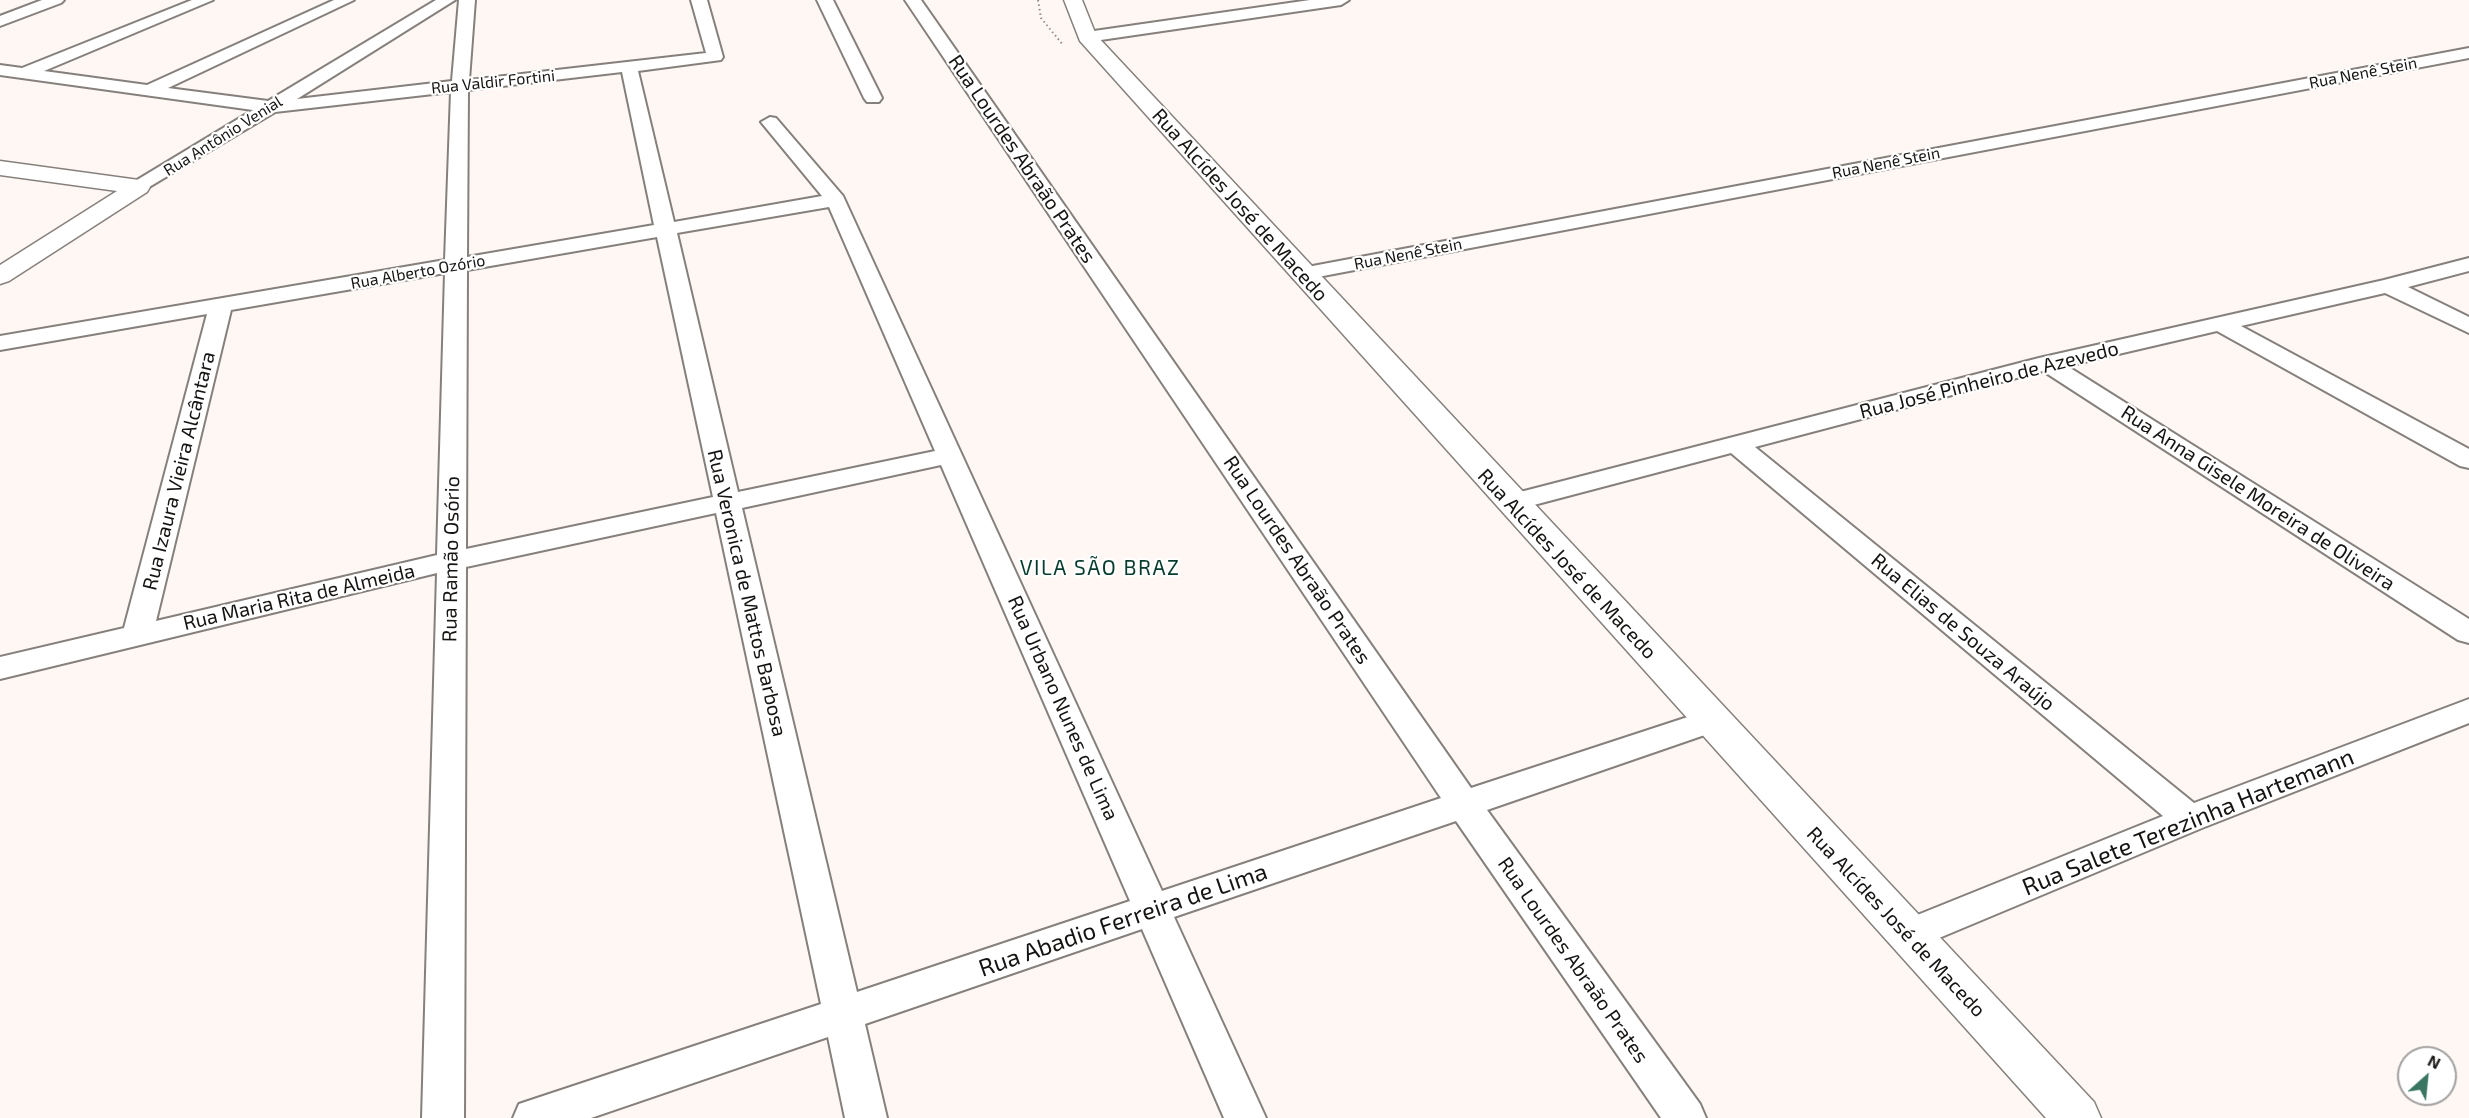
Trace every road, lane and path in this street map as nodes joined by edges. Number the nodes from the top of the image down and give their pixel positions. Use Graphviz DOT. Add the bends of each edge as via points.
graph roads {
  1 [pos="56,0"];
  2 [pos="205,0"];
  3 [pos="346,0"];
  4 [pos="447,0"];
  5 [pos="467,0"];
  6 [pos="699,0"];
  7 [pos="825,0"];
  8 [pos="913,0"];
  9 [pos="1073,0"];
  10 [pos="1341,0"];
  11 [pos="1254,6"];
  12 [pos="0,21"];
  13 [pos="1087,37"];
  14 [pos="2469,53"];
  15 [pos="629,67"];
  16 [pos="0,70"];
  17 [pos="23,73"];
  18 [pos="0,82"];
  19 [pos="460,86"];
  20 [pos="152,89"];
  21 [pos="873,98"];
  22 [pos="270,106"];
  23 [pos="770,122"];
  24 [pos="0,168"];
  25 [pos="139,187"];
  26 [pos="836,200"];
  27 [pos="664,229"];
  28 [pos="2469,264"];
  29 [pos="456,265"];
  30 [pos="1302,274"];
  31 [pos="0,276"];
  32 [pos="2388,286"];
  33 [pos="221,305"];
  34 [pos="2222,325"];
  35 [pos="2469,326"];
  36 [pos="0,343"];
  37 [pos="2047,363"];
  38 [pos="1736,444"];
  39 [pos="951,455"];
  40 [pos="2469,460"];
  41 [pos="726,503"];
  42 [pos="1511,503"];
  43 [pos="451,561"];
  44 [pos="2469,633"];
  45 [pos="137,636"];
  46 [pos="0,668"];
  47 [pos="2469,710"];
  48 [pos="1712,721"];
  49 [pos="1464,805"];
  50 [pos="2190,819"];
  51 [pos="1152,910"];
  52 [pos="1908,935"];
  53 [pos="842,1014"];
  54 [pos="443,1118"];
  55 [pos="534,1118"];
  56 [pos="866,1118"];
  57 [pos="1245,1118"];
  58 [pos="1685,1118"];
  59 [pos="2077,1118"];
  1 -- 12 [label="street"];
  2 -- 17 [label="street"];
  3 -- 20 [label="street"];
  4 -- 22 [label="street, Rua Antônio Venial"];
  5 -- 19 [label="street, Rua Ramão Osório"];
  6 -- 15 [label="street, Rua Valdir Fortini" via="715,57"];
  7 -- 21 [label="street"];
  8 -- 49 [label="street, Rua Lourdes Abraão Prates"];
  9 -- 13 [label="street, Rua Alcídes José de Macedo"];
  10 -- 11 [label="street"];
  11 -- 13 [label="street"];
  13 -- 30 [label="street, Rua Alcídes José de Macedo"];
  14 -- 30 [label="street, Rua Nenê Stein"];
  15 -- 19 [label="street, Rua Valdir Fortini"];
  15 -- 27 [label="street, Rua Veronica de Mattos Barbosa"];
  16 -- 17 [label="street"];
  17 -- 18 [label="street"];
  17 -- 20 [label="street"];
  19 -- 22 [label="street, Rua Valdir Fortini"];
  19 -- 29 [label="street, Rua Ramão Osório"];
  20 -- 22 [label="street"];
  22 -- 25 [label="street, Rua Antônio Venial"];
  23 -- 26 [label="street, Rua Urbano Nunes de Lima"];
  24 -- 25 [label="street"];
  25 -- 31 [label="street, Rua Antônio Venial"];
  26 -- 27 [label="street, Rua Alberto Ozório"];
  26 -- 39 [label="street, Rua Urbano Nunes de Lima"];
  27 -- 29 [label="street, Rua Alberto Ozório"];
  27 -- 41 [label="street, Rua Veronica de Mattos Barbosa"];
  28 -- 32 [label="street, Rua José Pinheiro de Azevedo"];
  29 -- 33 [label="street, Rua Alberto Ozório"];
  29 -- 43 [label="street, Rua Ramão Osório"];
  30 -- 42 [label="street, Rua Alcídes José de Macedo"];
  32 -- 34 [label="street, Rua José Pinheiro de Azevedo"];
  32 -- 35 [label="street"];
  33 -- 36 [label="street, Rua Alberto Ozório"];
  33 -- 45 [label="street, Rua Izaura Vieira Alcântara"];
  34 -- 37 [label="street, Rua José Pinheiro de Azevedo"];
  34 -- 40 [label="street"];
  37 -- 38 [label="street, Rua José Pinheiro de Azevedo"];
  37 -- 44 [label="street, Rua Anna Gisele Moreira de Oliveira"];
  38 -- 42 [label="street, Rua José Pinheiro de Azevedo"];
  38 -- 50 [label="street, Rua Elias de Souza Araújo"];
  39 -- 41 [label="street, Rua Maria Rita de Almeida"];
  39 -- 51 [label="street, Rua Urbano Nunes de Lima"];
  41 -- 43 [label="street, Rua Maria Rita de Almeida"];
  41 -- 53 [label="street, Rua Veronica de Mattos Barbosa"];
  42 -- 48 [label="street, Rua Alcídes José de Macedo"];
  43 -- 45 [label="street, Rua Maria Rita de Almeida"];
  43 -- 54 [label="street, Rua Ramão Osório"];
  45 -- 46 [label="street, Rua Maria Rita de Almeida"];
  47 -- 50 [label="street, Rua Salete Terezinha Hartemann"];
  48 -- 49 [label="street, Rua Abadio Ferreira de Lima"];
  48 -- 52 [label="street, Rua Alcídes José de Macedo"];
  49 -- 51 [label="street, Rua Abadio Ferreira de Lima"];
  49 -- 58 [label="street, Rua Lourdes Abraão Prates"];
  50 -- 52 [label="street, Rua Salete Terezinha Hartemann"];
  51 -- 53 [label="street, Rua Abadio Ferreira de Lima"];
  51 -- 57 [label="street, Rua Urbano Nunes de Lima"];
  52 -- 59 [label="street, Rua Alcídes José de Macedo"];
  53 -- 55 [label="street, Rua Abadio Ferreira de Lima"];
  53 -- 56 [label="street, Rua Veronica de Mattos Barbosa"];
}
